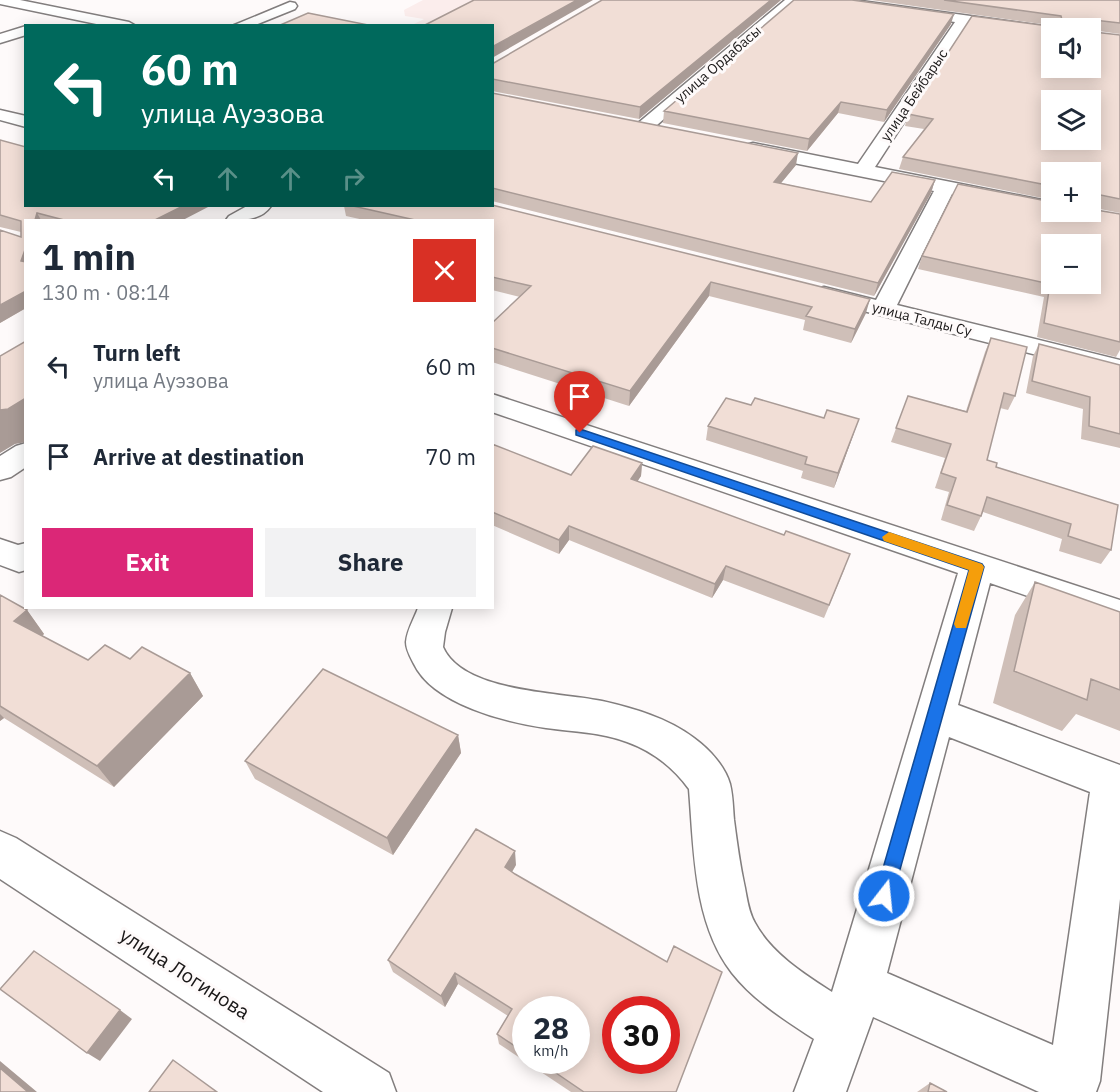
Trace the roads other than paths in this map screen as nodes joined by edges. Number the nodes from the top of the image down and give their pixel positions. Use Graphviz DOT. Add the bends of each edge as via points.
graph roads {
  1 [pos="0,0"];
  2 [pos="793,0"];
  3 [pos="825,0"];
  4 [pos="290,6"];
  5 [pos="73,14"];
  6 [pos="964,19"];
  7 [pos="46,24"];
  8 [pos="120,24"];
  9 [pos="244,24"];
  10 [pos="1041,30"];
  11 [pos="24,31"];
  12 [pos="0,39"];
  13 [pos="0,115"];
  14 [pos="24,121"];
  15 [pos="620,123"];
  16 [pos="643,128"];
  17 [pos="666,132"];
  18 [pos="736,146"];
  19 [pos="863,170"];
  20 [pos="946,187"];
  21 [pos="1041,206"];
  22 [pos="259,207"];
  23 [pos="238,219"];
  24 [pos="802,289"];
  25 [pos="883,309"];
  26 [pos="1120,368"];
  27 [pos="494,404"];
  28 [pos="24,454"];
  29 [pos="0,470"];
  30 [pos="0,551"];
  31 [pos="24,556"];
  32 [pos="977,567"];
  33 [pos="435,609"];
  34 [pos="1120,614"];
  35 [pos="936,714"];
  36 [pos="0,854"];
  37 [pos="859,986"];
  38 [pos="843,1029"];
  39 [pos="370,1092"];
  40 [pos="820,1092"];
  1 -- 5 [label="street"];
  2 -- 16 [label="street, улица Ордабасы"];
  3 -- 6 [label="street"];
  4 -- 9 [label="street"];
  5 -- 7 [label="street"];
  5 -- 8 [label="street"];
  6 -- 10 [label="street"];
  6 -- 19 [label="street, улица Бейбарыс"];
  11 -- 12 [label="street"];
  13 -- 14 [label="street"];
  15 -- 16 [label="street"];
  16 -- 17 [label="street"];
  18 -- 19 [label="street"];
  19 -- 20 [label="street"];
  20 -- 21 [label="street"];
  20 -- 25 [label="street"];
  22 -- 23 [label="street"];
  24 -- 25 [label="street, улица Талды Су"];
  25 -- 26 [label="street, улица Талды Су"];
  27 -- 32 [label="street"];
  28 -- 29 [label="street"];
  30 -- 31 [label="street" via="19,560"];
  32 -- 34 [label="street"];
  32 -- 35 [label="street"];
  33 -- 38 [label="street" via="425,645 430,662 452,680 507,703 629,726 681,751 701,770 709,784 724,903 734,931 748,955 794,997"];
  35 -- 37 [label="street"];
  35 -- 37 [label="street" via="1112,781 1074,1081"];
  36 -- 39 [label="street, улица Логинова"];
  37 -- 38 [label="street"];
  38 -- 40 [label="street"];
}
